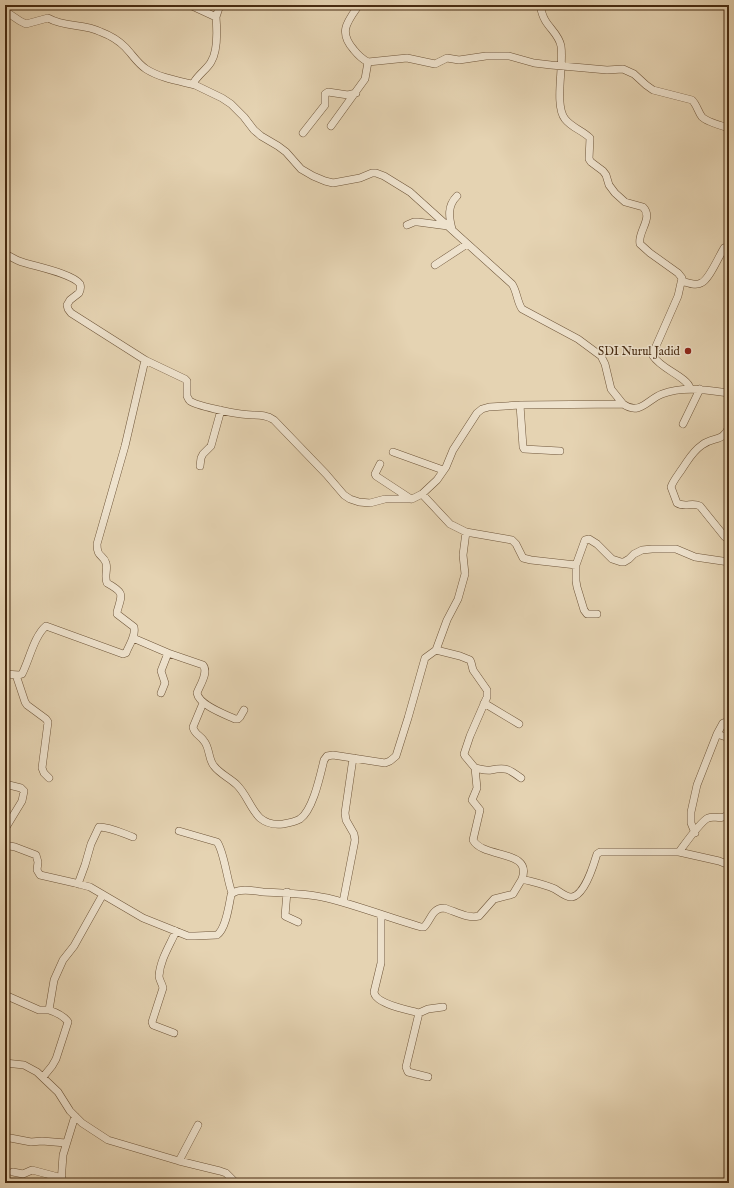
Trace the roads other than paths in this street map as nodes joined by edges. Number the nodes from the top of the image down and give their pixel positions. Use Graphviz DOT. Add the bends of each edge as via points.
graph roads {
  1 [pos="190,5"];
  2 [pos="220,5"];
  3 [pos="359,5"];
  4 [pos="540,5"];
  5 [pos="5,11"];
  6 [pos="216,17"];
  7 [pos="368,62"];
  8 [pos="562,67"];
  9 [pos="195,85"];
  10 [pos="356,93"];
  11 [pos="331,126"];
  12 [pos="729,128"];
  13 [pos="303,133"];
  14 [pos="457,196"];
  15 [pos="407,225"];
  16 [pos="450,228"];
  17 [pos="467,244"];
  18 [pos="724,248"];
  19 [pos="5,254"];
  20 [pos="435,264"];
  21 [pos="682,281"];
  22 [pos="146,360"];
  23 [pos="690,388"];
  24 [pos="700,389"];
  25 [pos="729,393"];
  26 [pos="623,404"];
  27 [pos="520,405"];
  28 [pos="220,410"];
  29 [pos="683,424"];
  30 [pos="729,427"];
  31 [pos="560,451"];
  32 [pos="393,452"];
  33 [pos="380,464"];
  34 [pos="200,466"];
  35 [pos="443,470"];
  36 [pos="422,494"];
  37 [pos="412,499"];
  38 [pos="466,532"];
  39 [pos="729,538"];
  40 [pos="729,562"];
  41 [pos="576,565"];
  42 [pos="597,614"];
  43 [pos="133,638"];
  44 [pos="436,650"];
  45 [pos="168,652"];
  46 [pos="5,674"];
  47 [pos="16,675"];
  48 [pos="161,693"];
  49 [pos="203,703"];
  50 [pos="484,704"];
  51 [pos="244,710"];
  52 [pos="729,721"];
  53 [pos="518,724"];
  54 [pos="717,734"];
  55 [pos="729,738"];
  56 [pos="353,758"];
  57 [pos="475,768"];
  58 [pos="49,778"];
  59 [pos="521,778"];
  60 [pos="5,784"];
  61 [pos="729,814"];
  62 [pos="5,829"];
  63 [pos="179,831"];
  64 [pos="694,832"];
  65 [pos="132,836"];
  66 [pos="5,845"];
  67 [pos="679,852"];
  68 [pos="729,865"];
  69 [pos="522,879"];
  70 [pos="78,884"];
  71 [pos="287,892"];
  72 [pos="232,893"];
  73 [pos="102,896"];
  74 [pos="343,902"];
  75 [pos="382,915"];
  76 [pos="298,922"];
  77 [pos="176,931"];
  78 [pos="5,995"];
  79 [pos="443,1007"];
  80 [pos="49,1010"];
  81 [pos="419,1013"];
  82 [pos="174,1033"];
  83 [pos="5,1063"];
  84 [pos="43,1077"];
  85 [pos="428,1077"];
  86 [pos="75,1116"];
  87 [pos="198,1125"];
  88 [pos="5,1137"];
  89 [pos="66,1144"];
  90 [pos="179,1161"];
  91 [pos="13,1172"];
  92 [pos="62,1182"];
  93 [pos="236,1183"];
  1 -- 6 [label="street"];
  2 -- 6 [label="street"];
  3 -- 7 [label="street" via="345,28 345,35 350,46"];
  4 -- 8 [label="street" via="544,18 557,34"];
  5 -- 9 [label="street" via="26,24 48,18 66,25 99,31 123,45 138,63 153,73"];
  6 -- 9 [label="street" via="216,46 213,57 198,75"];
  7 -- 8 [label="street" via="407,58 435,64 447,58 459,60 510,56"];
  7 -- 10 [label="street" via="365,79"];
  8 -- 12 [label="street" via="624,69 653,90 692,100 705,119"];
  8 -- 21 [label="street" via="559,102 561,113 572,127 590,138 589,159 606,175 614,193 625,202 645,209 646,222 640,236 640,244 678,273"];
  9 -- 16 [label="street" via="231,104 254,130 286,152 301,169 313,176 333,183 372,173 384,176 410,192"];
  10 -- 11 [label="street"];
  10 -- 13 [label="street" via="324,94 325,105"];
  14 -- 16 [label="street" via="450,205"];
  15 -- 16 [label="street" via="418,222"];
  16 -- 17 [label="street"];
  17 -- 20 [label="street"];
  17 -- 26 [label="street" via="512,284 522,309 578,339 601,356 611,389"];
  18 -- 21 [label="street" via="705,281 696,284"];
  19 -- 22 [label="street" via="19,261 52,270 80,284 79,293 67,305 71,313"];
  21 -- 23 [label="street" via="678,296 652,353 663,366 686,382"];
  22 -- 28 [label="street" via="187,381 187,396 191,402"];
  22 -- 43 [label="street" via="97,544 98,555 107,565 107,583 116,588 121,596 116,612 134,627"];
  23 -- 24 [label="street"];
  23 -- 26 [label="street" via="656,396 638,408"];
  24 -- 25 [label="street"];
  24 -- 29 [label="street"];
  26 -- 27 [label="street"];
  27 -- 31 [label="street" via="524,449"];
  27 -- 35 [label="street" via="489,407 477,413"];
  28 -- 34 [label="street" via="211,446 203,454"];
  28 -- 37 [label="street" via="242,415 269,416 350,499 370,503 385,499"];
  30 -- 39 [label="street" via="724,435 703,444 688,458 671,487 677,503 683,506 700,506 725,537"];
  32 -- 35 [label="street"];
  33 -- 37 [label="street" via="376,476"];
  35 -- 36 [label="street" via="437,480"];
  36 -- 37 [label="street"];
  36 -- 38 [label="street" via="447,522"];
  38 -- 41 [label="street" via="512,540 523,558"];
  38 -- 44 [label="street" via="463,554 466,571 464,580"];
  40 -- 41 [label="street" via="695,557 676,550 652,549 642,550 621,562 612,559 590,539 585,540"];
  41 -- 42 [label="street" via="576,581 584,610 587,614"];
  43 -- 45 [label="street"];
  43 -- 47 [label="street" via="126,653 123,654 46,626 32,649 23,673"];
  44 -- 50 [label="street" via="470,660 473,670 487,690"];
  44 -- 56 [label="street" via="425,658 396,756 385,763"];
  45 -- 48 [label="street" via="161,671 165,683"];
  45 -- 49 [label="street" via="203,665 205,672 197,693"];
  46 -- 47 [label="street"];
  47 -- 58 [label="street" via="27,705 48,722 42,768"];
  49 -- 51 [label="street" via="235,719 240,717"];
  49 -- 56 [label="street" via="193,724 196,734 204,740 214,767 238,786 254,811 267,822 277,825 292,823 301,818 312,801 327,756"];
  50 -- 53 [label="street"];
  50 -- 57 [label="street" via="464,754"];
  52 -- 54 [label="street" via="723,724"];
  54 -- 55 [label="street"];
  54 -- 64 [label="street" via="696,788 691,812"];
  56 -- 74 [label="street" via="345,813 355,840"];
  57 -- 59 [label="street" via="507,769"];
  57 -- 69 [label="street" via="477,788 472,800 480,810 473,840 481,848 520,862 524,874"];
  60 -- 62 [label="street" via="24,791 22,800"];
  61 -- 64 [label="street" via="722,818 709,817"];
  63 -- 72 [label="street" via="216,842 221,849"];
  64 -- 67 [label="street"];
  65 -- 70 [label="street" via="99,828 90,844"];
  66 -- 70 [label="street" via="36,855 40,875"];
  67 -- 68 [label="street"];
  67 -- 69 [label="street" via="600,852 586,883 579,893 572,897"];
  69 -- 75 [label="street" via="513,894 494,899 481,916 467,916 440,908 435,910 427,925 421,927"];
  70 -- 73 [label="street" via="90,887"];
  71 -- 72 [label="street" via="246,890"];
  71 -- 74 [label="street"];
  71 -- 76 [label="street" via="285,916"];
  72 -- 77 [label="street" via="222,931 218,934 188,936"];
  73 -- 77 [label="street" via="143,918"];
  73 -- 80 [label="street" via="63,960 54,980"];
  74 -- 75 [label="street"];
  75 -- 81 [label="street" via="381,963 374,996"];
  77 -- 82 [label="street" via="163,961 159,980 162,988 152,1022"];
  78 -- 80 [label="street" via="39,1010"];
  79 -- 81 [label="street"];
  80 -- 84 [label="street" via="68,1022 56,1059"];
  81 -- 85 [label="street" via="406,1068 408,1072"];
  83 -- 84 [label="street" via="24,1064"];
  84 -- 86 [label="street" via="58,1092"];
  86 -- 89 [label="street"];
  86 -- 90 [label="street" via="108,1140"];
  87 -- 90 [label="street"];
  88 -- 89 [label="street"];
  89 -- 92 [label="street"];
  90 -- 93 [label="street" via="226,1173"];
  91 -- 92 [label="street" via="23,1174 32,1170"];
}
